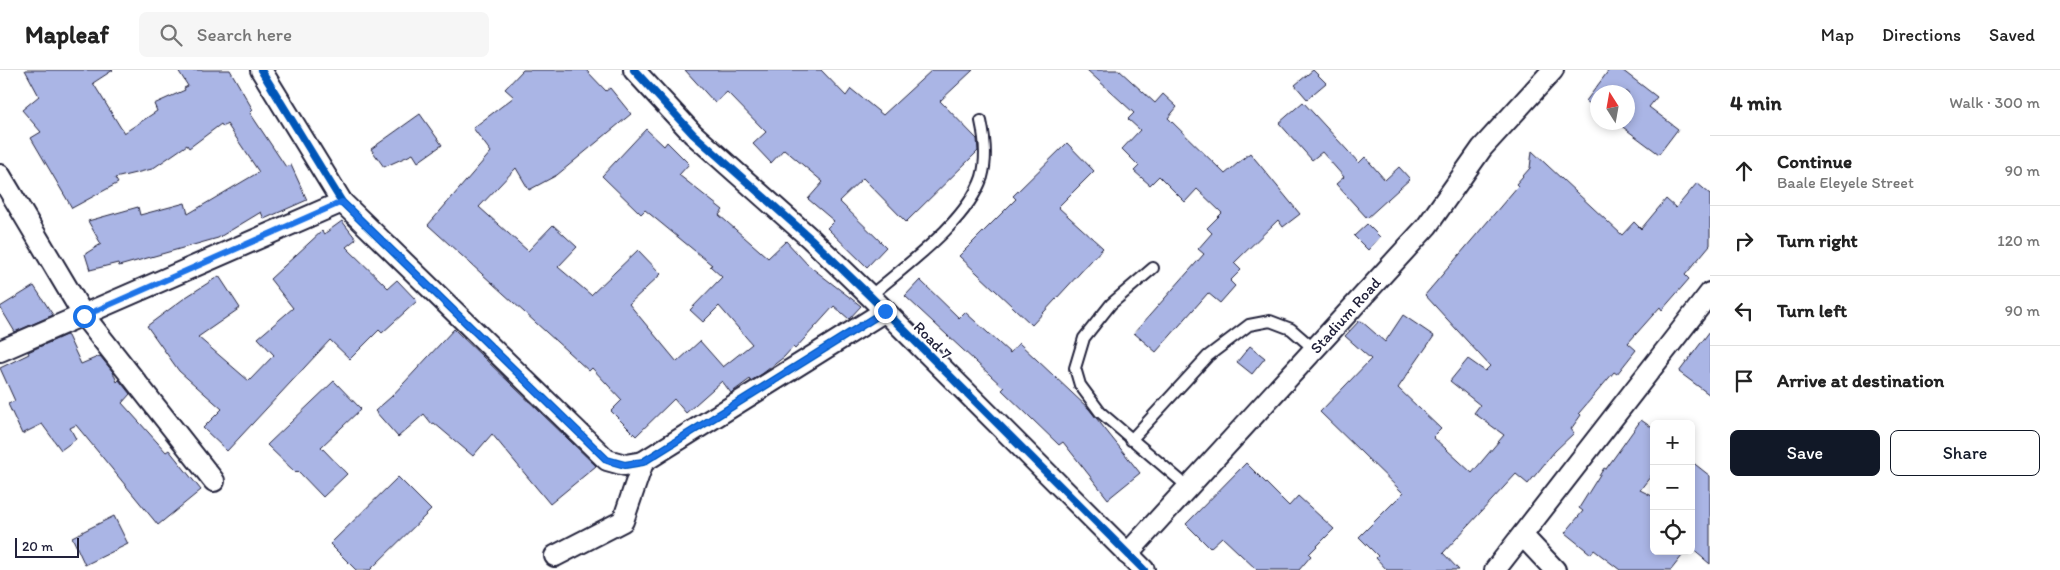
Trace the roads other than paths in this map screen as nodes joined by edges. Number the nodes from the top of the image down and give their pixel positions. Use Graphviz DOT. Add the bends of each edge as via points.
graph roads {
  1 [pos="261,70"];
  2 [pos="634,70"];
  3 [pos="1553,70"];
  4 [pos="980,121"];
  5 [pos="0,175"];
  6 [pos="342,202"];
  7 [pos="1153,268"];
  8 [pos="1710,293"];
  9 [pos="870,296"];
  10 [pos="885,311"];
  11 [pos="84,316"];
  12 [pos="1314,349"];
  13 [pos="0,352"];
  14 [pos="1131,440"];
  15 [pos="643,462"];
  16 [pos="214,481"];
  17 [pos="1188,487"];
  18 [pos="1523,536"];
  19 [pos="1127,554"];
  20 [pos="555,556"];
  21 [pos="1144,570"];
  22 [pos="1495,570"];
  23 [pos="1555,570"];
  1 -- 6 [label="street"];
  2 -- 9 [label="street, Road 7" via="693,134"];
  3 -- 12 [label="street, Stadium Road" via="1482,148 1427,226"];
  4 -- 9 [label="lane" via="985,157 982,178 972,197 954,223"];
  5 -- 11 [label="street"];
  6 -- 11 [label="street"];
  6 -- 15 [label="street" via="607,460 625,465"];
  7 -- 14 [label="lane" via="1111,304 1084,338 1075,368 1080,385 1100,412"];
  8 -- 18 [label="street"];
  9 -- 10 [label="street, Road 7"];
  10 -- 15 [label="street"];
  10 -- 19 [label="street, Road 7"];
  11 -- 13 [label="street"];
  11 -- 16 [label="street"];
  12 -- 14 [label="lane" via="1291,328 1270,321 1249,325 1208,356"];
  12 -- 17 [label="street, Stadium Road"];
  14 -- 17 [label="lane"];
  15 -- 20 [label="street" via="623,522"];
  17 -- 19 [label="street, Stadium Road"];
  18 -- 22 [label="street"];
  18 -- 23 [label="street"];
  19 -- 21 [label="street, Road 7"];
}
